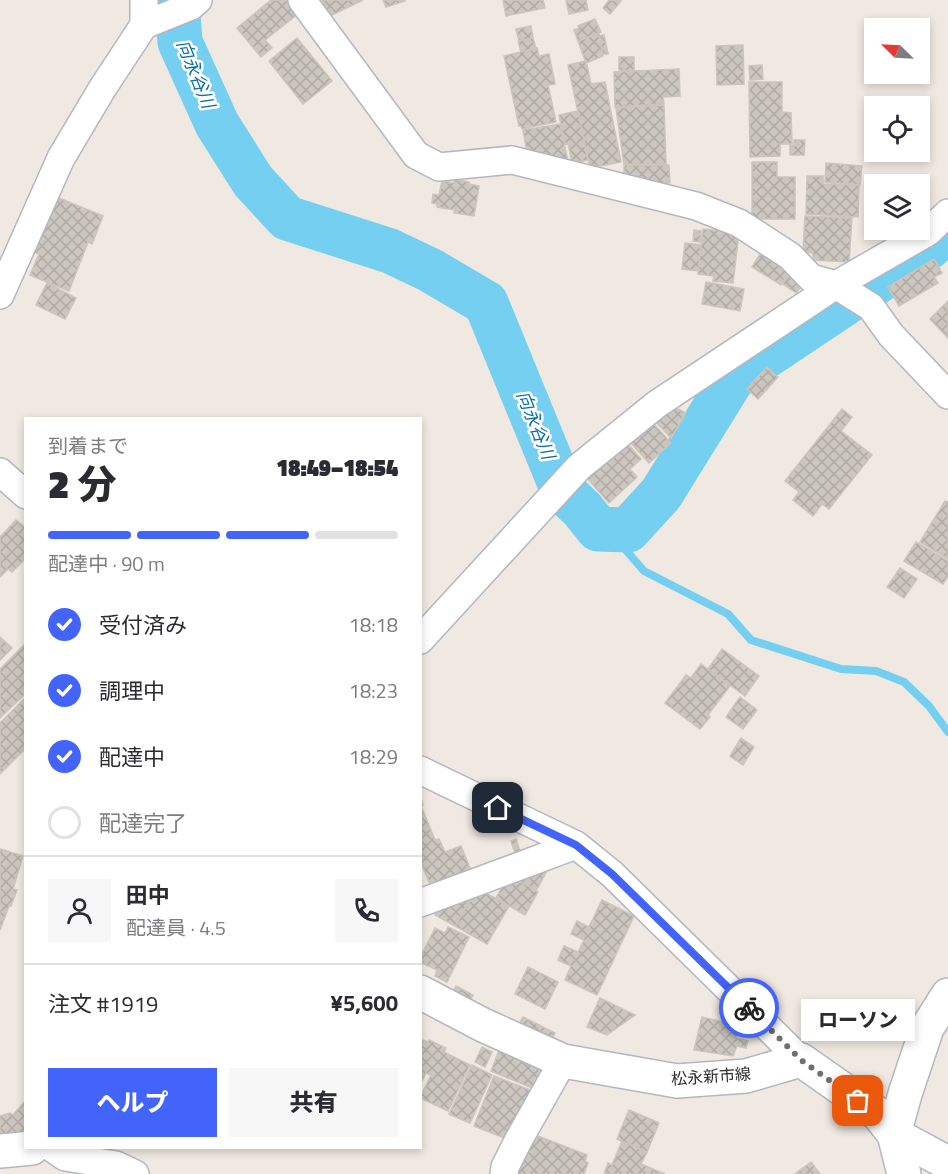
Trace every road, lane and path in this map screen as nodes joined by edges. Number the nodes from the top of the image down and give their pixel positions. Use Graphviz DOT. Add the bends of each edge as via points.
graph roads {
  1 [pos="302,0"];
  2 [pos="194,3"];
  3 [pos="148,15"];
  4 [pos="948,213"];
  5 [pos="836,285"];
  6 [pos="0,295"];
  7 [pos="948,395"];
  8 [pos="0,471"];
  9 [pos="24,493"];
  10 [pos="422,638"];
  11 [pos="422,771"];
  12 [pos="576,845"];
  13 [pos="422,902"];
  14 [pos="422,993"];
  15 [pos="948,994"];
  16 [pos="563,1060"];
  17 [pos="801,1060"];
  18 [pos="894,1134"];
  19 [pos="24,1149"];
  20 [pos="53,1149"];
  21 [pos="0,1151"];
  22 [pos="948,1161"];
  23 [pos="135,1174"];
  24 [pos="504,1174"];
  25 [pos="904,1174"];
  1 -- 5 [label="street" via="416,155 439,167 512,160 696,206 739,223 790,256 811,278"];
  2 -- 3 [label="street"];
  3 -- 6 [label="street" via="61,158"];
  4 -- 5 [label="street" via="928,232"];
  5 -- 7 [label="street" via="871,307 891,335"];
  5 -- 10 [label="street" via="657,404 579,468"];
  8 -- 9 [label="street"];
  11 -- 12 [label="street"];
  12 -- 13 [label="street"];
  12 -- 17 [label="street" via="612,874"];
  14 -- 16 [label="main road, 松永新市線"];
  15 -- 18 [label="main road" via="927,1028"];
  16 -- 17 [label="main road, 松永新市線" via="676,1081 746,1076"];
  16 -- 24 [label="street"];
  17 -- 18 [label="main road" via="878,1114"];
  18 -- 22 [label="main road"];
  18 -- 25 [label="main road"];
  19 -- 21 [label="main road"];
  20 -- 23 [label="street" via="65,1157 116,1165"];
}
